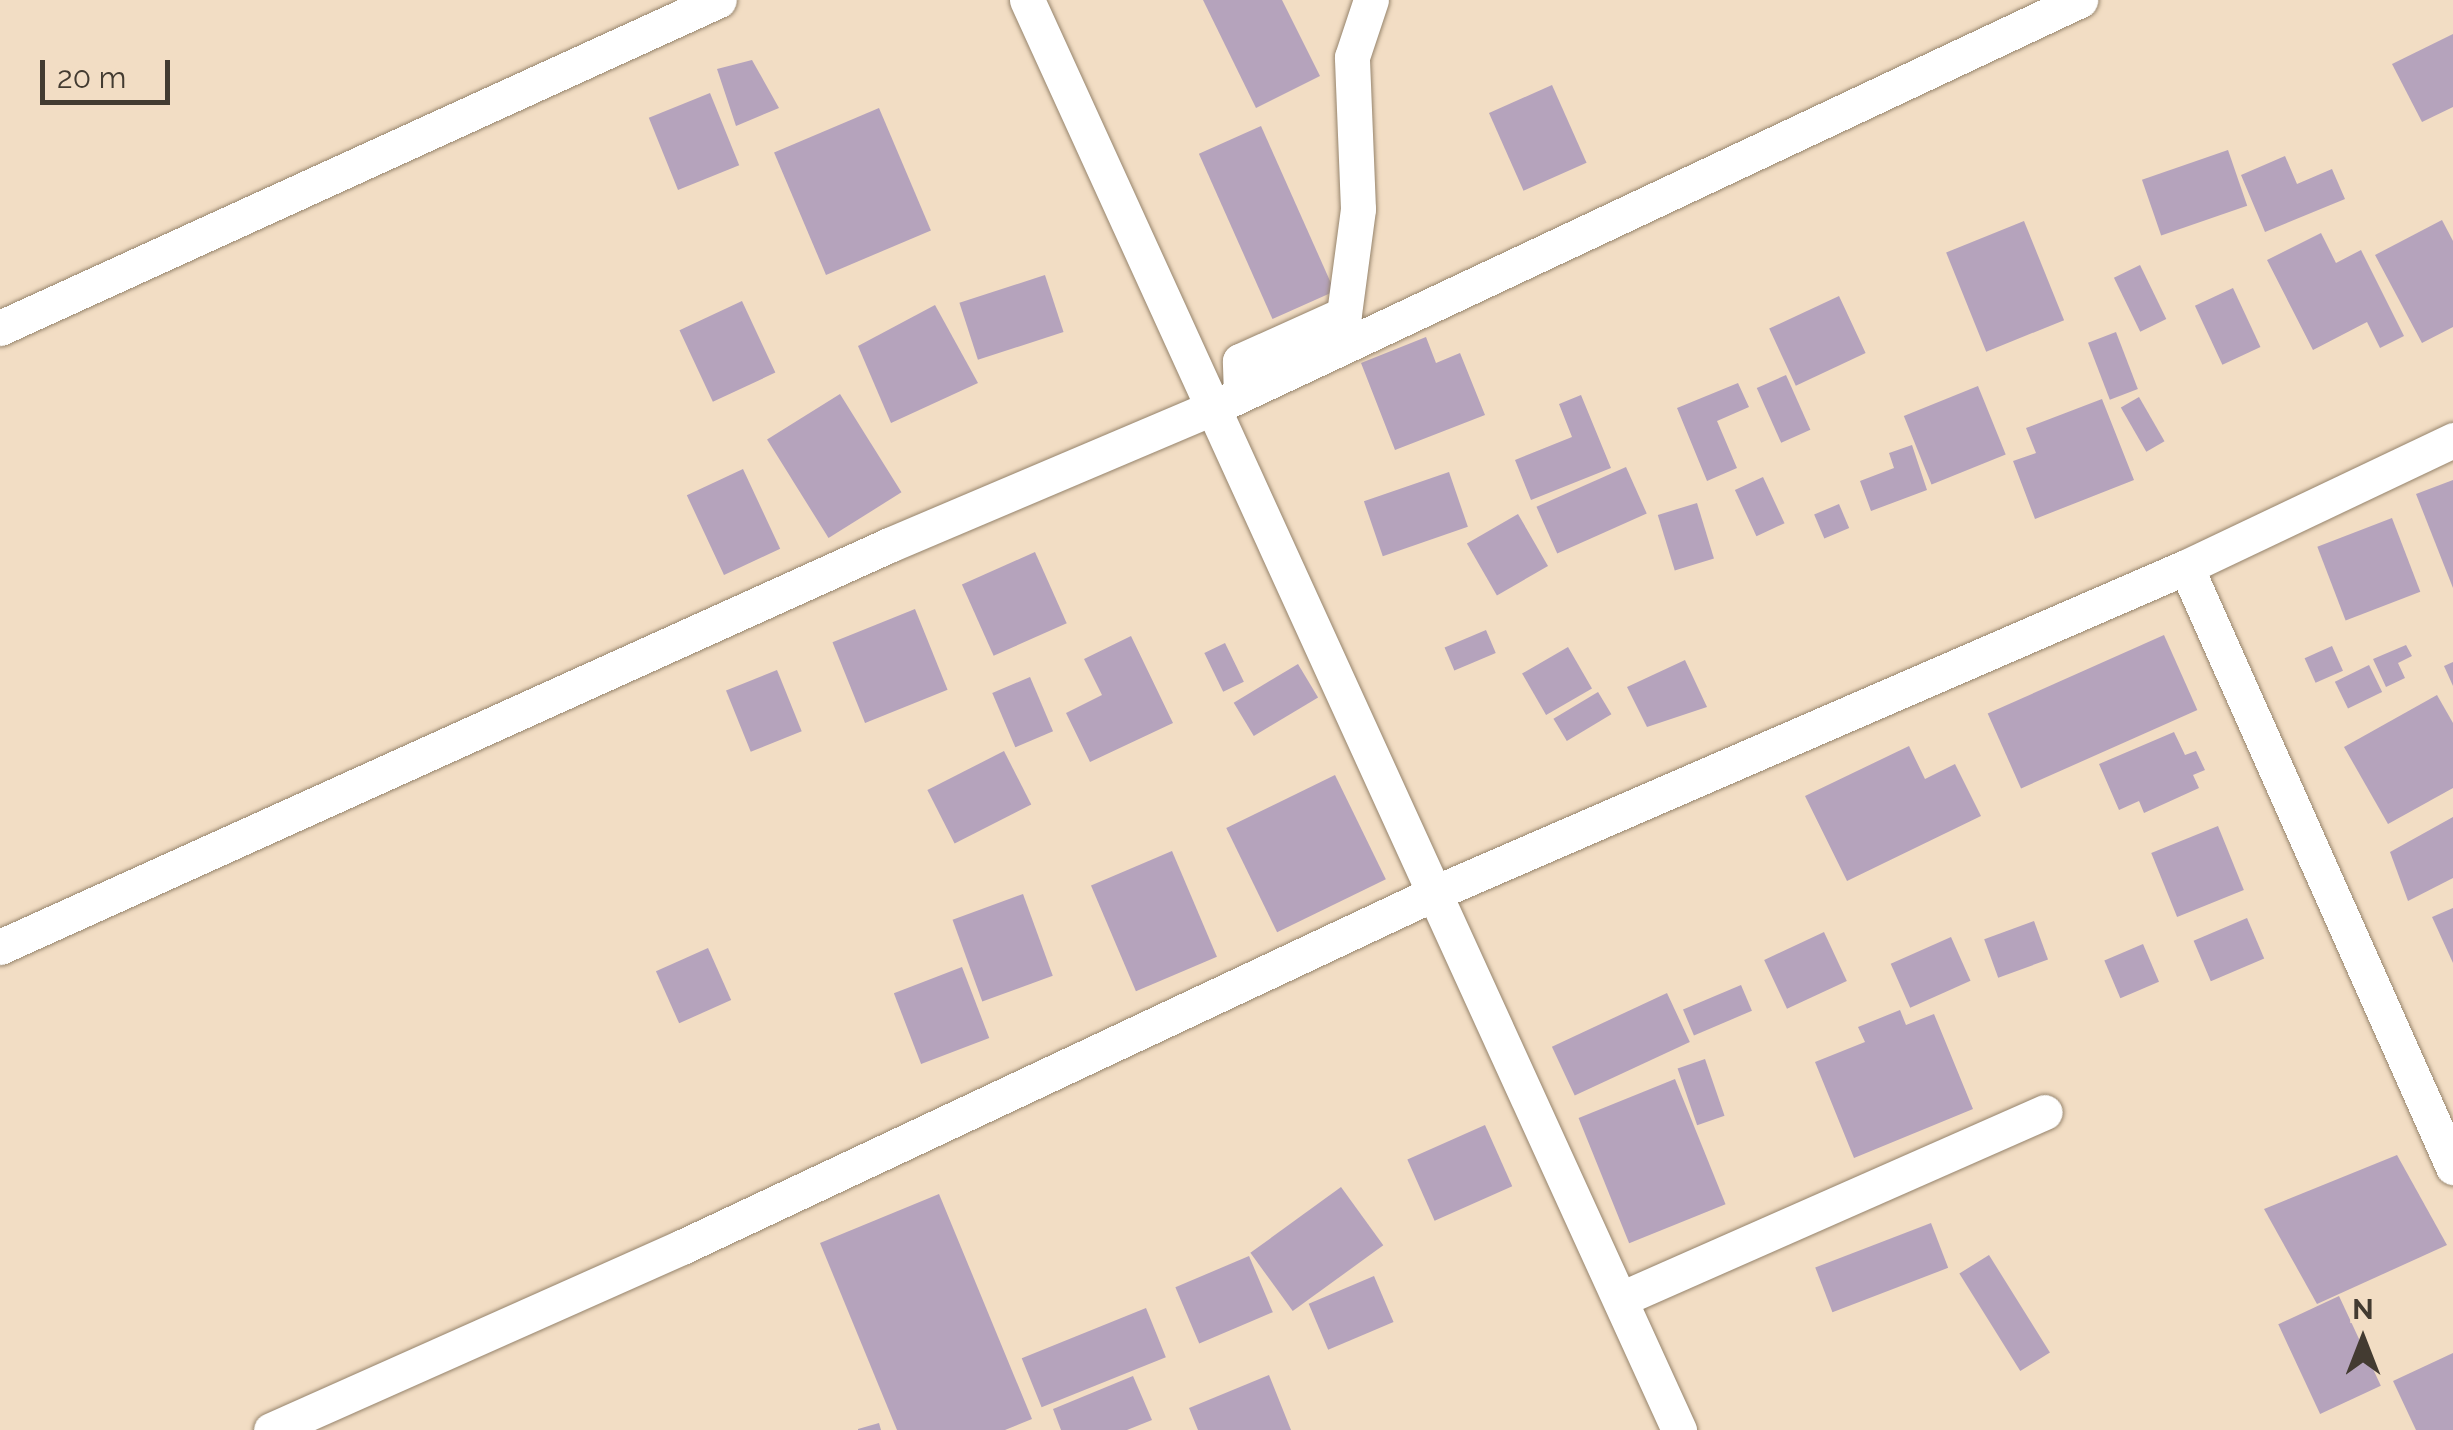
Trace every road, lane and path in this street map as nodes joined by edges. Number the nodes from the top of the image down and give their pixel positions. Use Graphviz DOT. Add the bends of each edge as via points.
graph roads {
  1 [pos="719,0"];
  2 [pos="1027,0"];
  3 [pos="1371,0"];
  4 [pos="2080,0"];
  5 [pos="0,328"];
  6 [pos="1229,400"];
  7 [pos="2453,440"];
  8 [pos="2186,567"];
  9 [pos="1437,892"];
  10 [pos="0,947"];
  11 [pos="2044,1112"];
  12 [pos="2453,1167"];
  13 [pos="1621,1300"];
  14 [pos="1676,1429"];
  15 [pos="271,1430"];
  1 -- 5 [label="street"];
  2 -- 6 [label="street"];
  3 -- 6 [label="street" via="1352,56 1358,209 1344,314 1240,361"];
  4 -- 6 [label="street"];
  6 -- 9 [label="street"];
  6 -- 10 [label="street" via="889,545"];
  7 -- 8 [label="street"];
  8 -- 9 [label="street"];
  8 -- 12 [label="street"];
  9 -- 13 [label="street"];
  9 -- 15 [label="street" via="700,1238"];
  11 -- 13 [label="street"];
  13 -- 14 [label="street"];
}
